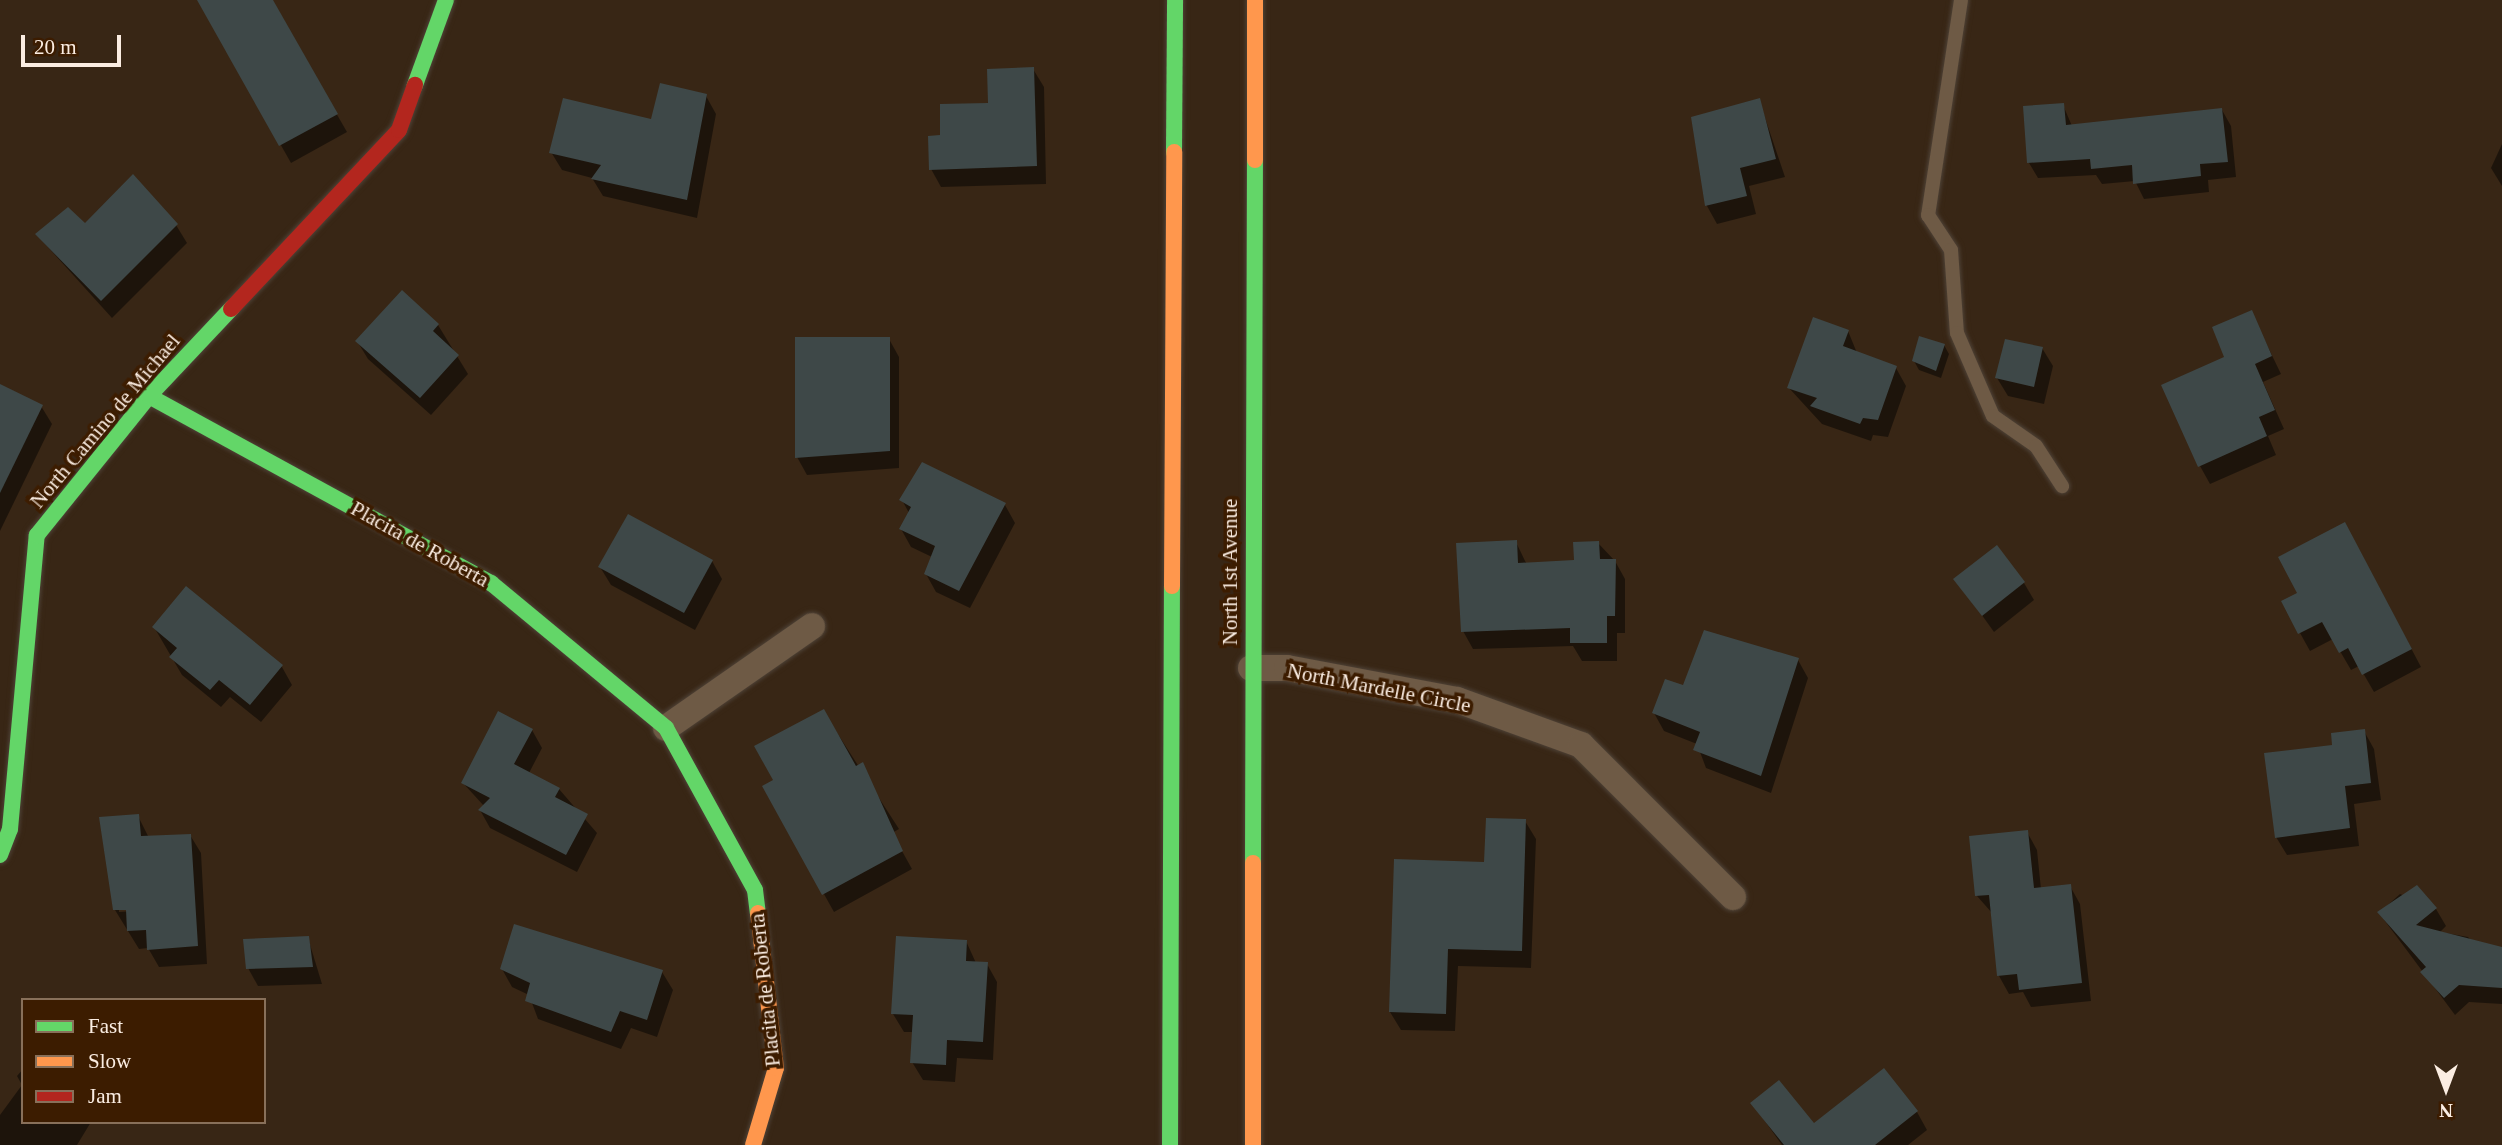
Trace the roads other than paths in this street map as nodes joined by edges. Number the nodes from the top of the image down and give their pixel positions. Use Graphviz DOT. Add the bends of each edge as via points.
graph roads {
  1 [pos="446,0"];
  2 [pos="1175,0"];
  3 [pos="1255,0"];
  4 [pos="1961,0"];
  5 [pos="149,396"];
  6 [pos="2062,486"];
  7 [pos="812,626"];
  8 [pos="1251,668"];
  9 [pos="666,728"];
  10 [pos="0,855"];
  11 [pos="1733,897"];
  12 [pos="754,1145"];
  13 [pos="1170,1145"];
  14 [pos="1253,1145"];
  1 -- 5 [label="main road, North Camino de Michael" via="399,130"];
  2 -- 13 [label="main road"];
  3 -- 8 [label="main road, North 1st Avenue"];
  4 -- 6 [label="lane" via="1928,215 1951,250 1957,333 1993,416 2036,446"];
  5 -- 9 [label="main road, Placita de Roberta" via="491,583"];
  5 -- 10 [label="main road, North Camino de Michael" via="37,535 10,829"];
  7 -- 9 [label="street"];
  8 -- 11 [label="street, North Mardelle Circle" via="1287,668 1457,700 1581,745"];
  8 -- 14 [label="main road, North 1st Avenue"];
  9 -- 12 [label="main road, Placita de Roberta" via="755,890 776,1068"];
}
